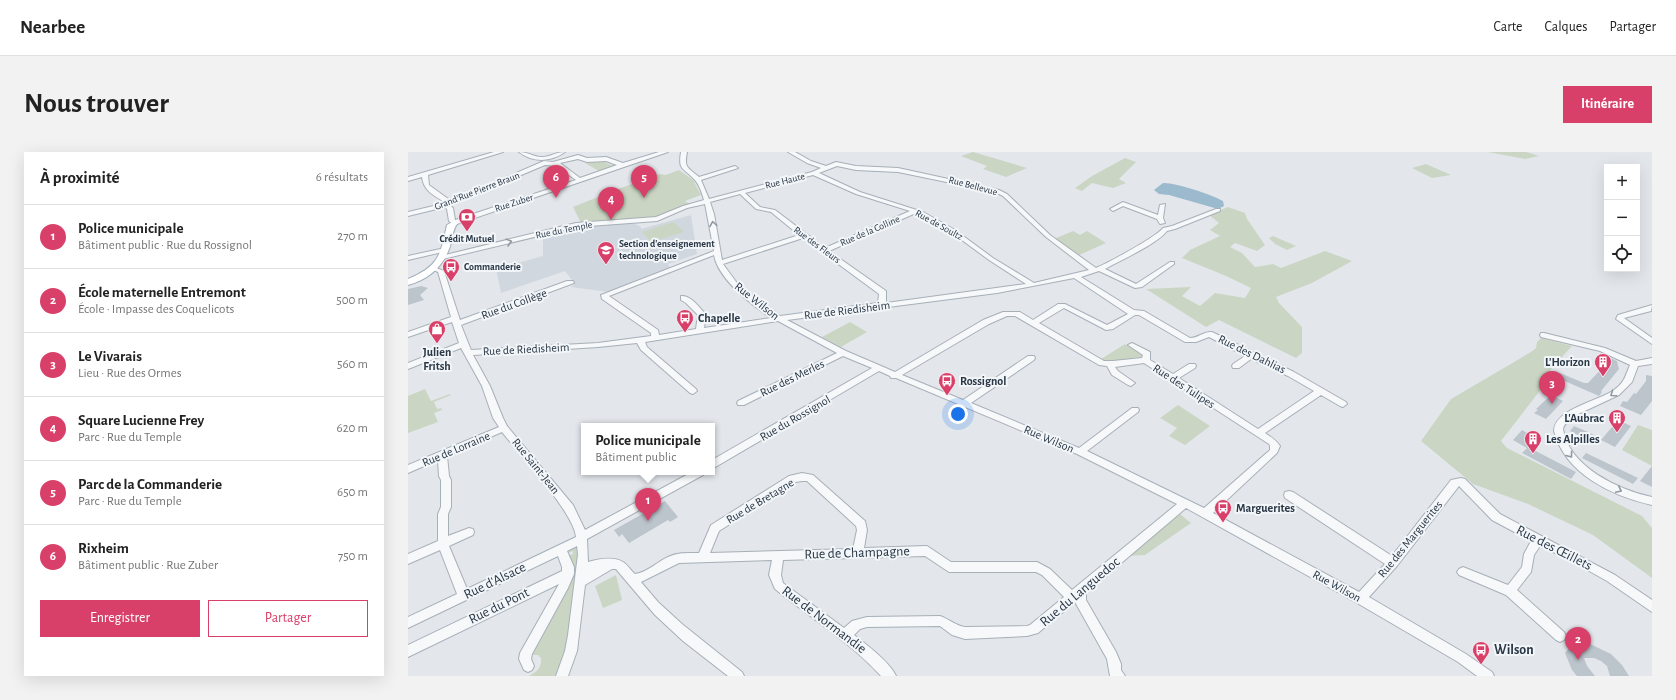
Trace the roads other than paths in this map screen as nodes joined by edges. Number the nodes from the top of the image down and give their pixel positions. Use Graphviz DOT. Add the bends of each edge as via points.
graph roads {
  1 [pos="500,152"];
  2 [pos="522,152"];
  3 [pos="562,152"];
  4 [pos="665,152"];
  5 [pos="684,152"];
  6 [pos="791,152"];
  7 [pos="544,161"];
  8 [pos="555,163"];
  9 [pos="623,165"];
  10 [pos="735,168"];
  11 [pos="826,168"];
  12 [pos="814,173"];
  13 [pos="425,175"];
  14 [pos="408,179"];
  15 [pos="698,179"];
  16 [pos="580,180"];
  17 [pos="741,192"];
  18 [pos="707,200"];
  19 [pos="448,204"];
  20 [pos="1162,205"];
  21 [pos="1113,209"];
  22 [pos="1218,210"];
  23 [pos="916,211"];
  24 [pos="408,214"];
  25 [pos="1160,218"];
  26 [pos="454,222"];
  27 [pos="1165,229"];
  28 [pos="804,236"];
  29 [pos="824,250"];
  30 [pos="717,252"];
  31 [pos="444,254"];
  32 [pos="408,258"];
  33 [pos="719,263"];
  34 [pos="1172,263"];
  35 [pos="434,269"];
  36 [pos="1097,270"];
  37 [pos="1075,276"];
  38 [pos="408,282"];
  39 [pos="570,284"];
  40 [pos="1033,285"];
  41 [pos="684,298"];
  42 [pos="882,305"];
  43 [pos="1652,307"];
  44 [pos="1132,312"];
  45 [pos="779,320"];
  46 [pos="457,321"];
  47 [pos="1034,323"];
  48 [pos="700,331"];
  49 [pos="408,335"];
  50 [pos="1544,335"];
  51 [pos="655,338"];
  52 [pos="640,340"];
  53 [pos="1652,342"];
  54 [pos="1132,345"];
  55 [pos="466,349"];
  56 [pos="843,353"];
  57 [pos="1251,355"];
  58 [pos="1031,358"];
  59 [pos="1146,361"];
  60 [pos="1651,361"];
  61 [pos="1635,364"];
  62 [pos="1110,365"];
  63 [pos="408,366"];
  64 [pos="1192,366"];
  65 [pos="1236,366"];
  66 [pos="877,369"];
  67 [pos="894,376"];
  68 [pos="1173,378"];
  69 [pos="1131,383"];
  70 [pos="693,391"];
  71 [pos="1321,391"];
  72 [pos="741,403"];
  73 [pos="965,403"];
  74 [pos="1344,404"];
  75 [pos="1135,410"];
  76 [pos="504,428"];
  77 [pos="1258,433"];
  78 [pos="1080,452"];
  79 [pos="442,454"];
  80 [pos="715,463"];
  81 [pos="408,469"];
  82 [pos="695,475"];
  83 [pos="1461,482"];
  84 [pos="1289,494"];
  85 [pos="1652,501"];
  86 [pos="1185,503"];
  87 [pos="1206,513"];
  88 [pos="469,532"];
  89 [pos="582,538"];
  90 [pos="1538,540"];
  91 [pos="443,544"];
  92 [pos="561,549"];
  93 [pos="858,553"];
  94 [pos="778,556"];
  95 [pos="703,557"];
  96 [pos="408,559"];
  97 [pos="613,564"];
  98 [pos="1392,564"];
  99 [pos="581,568"];
  100 [pos="1463,572"];
  101 [pos="568,574"];
  102 [pos="630,576"];
  103 [pos="580,582"];
  104 [pos="1510,591"];
  105 [pos="1077,595"];
  106 [pos="464,596"];
  107 [pos="1361,599"];
  108 [pos="1652,606"];
  109 [pos="408,623"];
  110 [pos="845,635"];
  111 [pos="1560,636"];
  112 [pos="408,651"];
  113 [pos="528,666"];
  114 [pos="1116,675"];
  115 [pos="562,676"];
  116 [pos="738,676"];
  117 [pos="890,676"];
  118 [pos="1488,676"];
  1 -- 13 [label="street"];
  2 -- 7 [label="street"];
  3 -- 7 [label="street, Grand'Rue Pierre Braun"];
  4 -- 9 [label="street, Rue Zuber"];
  5 -- 15 [label="street, Rue Wilson" via="682,164"];
  6 -- 11 [label="street, Rue Haute"];
  7 -- 8 [label="street"];
  7 -- 19 [label="street, Grand'Rue Pierre Braun"];
  8 -- 9 [label="street" via="578,157 587,160 606,159"];
  8 -- 16 [label="street"];
  9 -- 16 [label="street, Rue Zuber"];
  10 -- 15 [label="street"];
  11 -- 12 [label="street, Rue Haute"];
  11 -- 36 [label="street, Rue Bellevue" via="839,164 856,168 891,169 997,191 1005,195 1048,236"];
  12 -- 17 [label="street, Rue Haute"];
  12 -- 23 [label="street, Rue de Soultz" via="858,193"];
  13 -- 14 [label="street"];
  13 -- 19 [label="street" via="428,188"];
  15 -- 18 [label="street, Rue Wilson"];
  16 -- 26 [label="street, Rue Zuber"];
  17 -- 18 [label="street, Rue Haute"];
  17 -- 28 [label="street, Rue des Fleurs" via="758,208 773,211"];
  30 -- 18 [label="street, Rue Wilson, one-way"];
  31 -- 18 [label="street, Rue du Temple, one-way" via="576,226 650,221"];
  19 -- 24 [label="street, Grand'Rue Pierre Braun"];
  19 -- 26 [label="street"];
  20 -- 25 [label="street"];
  21 -- 25 [label="street" via="1123,204"];
  22 -- 27 [label="street, Rue de Riedisheim" via="1174,228"];
  23 -- 29 [label="street, Rue de la Colline"];
  23 -- 40 [label="street, Rue de Soultz" via="953,231"];
  25 -- 27 [label="street"];
  26 -- 31 [label="main road"];
  27 -- 36 [label="street, Rue de Riedisheim" via="1149,241"];
  28 -- 29 [label="street, Rue des Fleurs"];
  28 -- 33 [label="street"];
  29 -- 42 [label="street, Rue des Fleurs" via="883,293"];
  30 -- 33 [label="street, Rue Wilson"];
  30 -- 51 [label="street" via="606,294 604,297 655,332"];
  31 -- 32 [label="street, Rue du Temple" via="433,251"];
  31 -- 35 [label="main road"];
  33 -- 45 [label="street, Rue Wilson" via="734,285"];
  34 -- 36 [label="street, Rue Bellevue" via="1135,286"];
  35 -- 38 [label="main road"];
  35 -- 46 [label="street, Rue Saint-Jean" via="441,271"];
  36 -- 37 [label="street, Rue de Riedisheim"];
  37 -- 40 [label="street, Rue de Riedisheim"];
  37 -- 44 [label="street, Rue des Dahlias"];
  39 -- 46 [label="street, Rue du Collège"];
  40 -- 42 [label="street, Rue de Riedisheim"];
  41 -- 48 [label="street" via="702,315"];
  42 -- 45 [label="street, Rue de Riedisheim"];
  43 -- 53 [label="street" via="1645,311 1630,312 1620,319"];
  44 -- 47 [label="street" via="1107,330 1065,306"];
  44 -- 57 [label="street, Rue des Dahlias" via="1141,313 1188,340 1196,340 1209,334"];
  45 -- 48 [label="street, Rue de Riedisheim"];
  45 -- 56 [label="street, Rue Wilson"];
  46 -- 49 [label="street, Rue du Collège"];
  46 -- 55 [label="street, Rue Saint-Jean"];
  47 -- 62 [label="street" via="1102,363"];
  47 -- 67 [label="street" via="1018,314 1006,314 986,322"];
  48 -- 51 [label="street, Rue de Riedisheim"];
  50 -- 61 [label="street" via="1612,352 1624,356"];
  51 -- 52 [label="street, Rue de Riedisheim"];
  52 -- 55 [label="street, Rue de Riedisheim" via="592,346"];
  52 -- 70 [label="street" via="644,348"];
  54 -- 59 [label="street" via="1147,354"];
  55 -- 63 [label="street, Rue de Riedisheim"];
  55 -- 76 [label="street, Rue Saint-Jean"];
  56 -- 66 [label="street, Rue Wilson"];
  56 -- 72 [label="street, Rue des Merles"];
  57 -- 65 [label="street"];
  57 -- 71 [label="street, Rue des Dahlias"];
  58 -- 73 [label="street"];
  59 -- 62 [label="street, Rue des Tulipes"];
  59 -- 68 [label="street, Rue des Tulipes"];
  60 -- 61 [label="street"];
  61 -- 85 [label="street, one-way" via="1630,378 1621,389 1570,415 1561,422 1558,430 1570,456 1588,473 1635,497"];
  62 -- 69 [label="street" via="1115,373"];
  64 -- 68 [label="street"];
  66 -- 67 [label="street, Rue Wilson"];
  66 -- 80 [label="street, Rue du Rossignol"];
  67 -- 73 [label="street, Rue Wilson"];
  68 -- 77 [label="street, Rue des Tulipes"];
  71 -- 74 [label="street, Rue des Dahlias"];
  71 -- 77 [label="street"];
  73 -- 78 [label="street, Rue Wilson"];
  75 -- 78 [label="street"];
  76 -- 79 [label="street, Rue de Lorraine"];
  76 -- 89 [label="street, Rue Saint-Jean" via="569,508 580,527"];
  77 -- 87 [label="street, Rue des Tulipes" via="1272,442 1275,446 1274,451"];
  78 -- 86 [label="street, Rue Wilson"];
  79 -- 81 [label="street, Rue de Lorraine"];
  79 -- 91 [label="street" via="446,480"];
  82 -- 89 [label="street"];
  83 -- 90 [label="street, Rue des Œillets" via="1496,517"];
  83 -- 98 [label="street, Rue des Marguerites" via="1455,483"];
  84 -- 98 [label="street"];
  86 -- 87 [label="street, Rue Wilson"];
  86 -- 105 [label="street, Rue du Languedoc"];
  87 -- 107 [label="street, Rue Wilson"];
  88 -- 91 [label="street"];
  89 -- 92 [label="street, Rue d'Alsace"];
  89 -- 99 [label="street, Rue Saint-Jean"];
  90 -- 104 [label="street" via="1529,554 1527,569"];
  90 -- 108 [label="street, Rue des Œillets" via="1611,578"];
  91 -- 96 [label="street"];
  91 -- 106 [label="street"];
  92 -- 101 [label="street"];
  92 -- 106 [label="street, Rue d'Alsace"];
  93 -- 94 [label="street, Rue de Champagne"];
  93 -- 95 [label="street, Rue de Bretagne" via="861,524 810,478 802,477 793,479 715,528"];
  93 -- 105 [label="street, Rue de Champagne" via="927,551 948,567 1037,567"];
  94 -- 95 [label="street, Rue de Champagne"];
  94 -- 110 [label="street, Rue de Normandie" via="774,574 778,586"];
  95 -- 102 [label="street, Rue de Champagne" via="674,558 642,578 635,579"];
  97 -- 99 [label="street"];
  97 -- 102 [label="street" via="620,566"];
  97 -- 103 [label="street"];
  98 -- 107 [label="street, Rue des Marguerites"];
  99 -- 103 [label="street, Rue Saint-Jean"];
  100 -- 104 [label="street"];
  101 -- 112 [label="street, Rue du Pont"];
  101 -- 113 [label="street" via="526,653"];
  102 -- 116 [label="street" via="670,622"];
  103 -- 115 [label="street, Rue Saint-Jean" via="573,643"];
  104 -- 111 [label="street"];
  105 -- 110 [label="street, Rue du Languedoc" via="1037,627 1027,631 959,633 954,632 943,622 936,621 863,623 856,625"];
  105 -- 114 [label="street" via="1114,660"];
  106 -- 109 [label="street, Rue d'Alsace"];
  107 -- 118 [label="street, Rue Wilson"];
  110 -- 117 [label="street, Rue de Normandie" via="870,655"];
}
